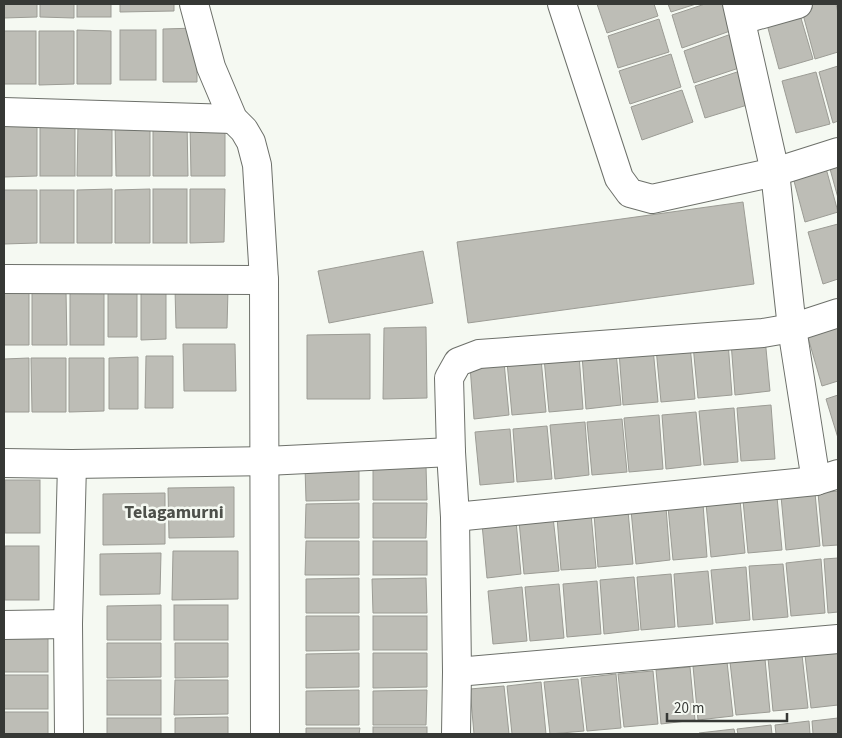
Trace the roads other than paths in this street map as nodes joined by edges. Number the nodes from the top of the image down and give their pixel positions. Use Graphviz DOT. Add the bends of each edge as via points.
graph roads {
  1 [pos="194,4"];
  2 [pos="562,4"];
  3 [pos="798,4"];
  4 [pos="739,12"];
  5 [pos="4,112"];
  6 [pos="233,119"];
  7 [pos="838,152"];
  8 [pos="774,172"];
  9 [pos="4,279"];
  10 [pos="264,280"];
  11 [pos="838,312"];
  12 [pos="792,328"];
  13 [pos="451,452"];
  14 [pos="266,461"];
  15 [pos="4,462"];
  16 [pos="72,464"];
  17 [pos="827,478"];
  18 [pos="455,517"];
  19 [pos="68,624"];
  20 [pos="4,625"];
  21 [pos="838,639"];
  22 [pos="457,672"];
  23 [pos="69,734"];
  24 [pos="266,734"];
  25 [pos="456,734"];
  1 -- 6 [label="street" via="211,67"];
  2 -- 8 [label="street" via="619,178 630,193 652,199"];
  3 -- 4 [label="street"];
  4 -- 8 [label="street"];
  5 -- 6 [label="street"];
  6 -- 10 [label="street" via="251,142 257,165"];
  7 -- 8 [label="street"];
  8 -- 12 [label="street"];
  9 -- 10 [label="street"];
  10 -- 14 [label="street"];
  11 -- 12 [label="street"];
  12 -- 13 [label="street" via="763,334 479,354 458,362 448,378"];
  12 -- 17 [label="street"];
  13 -- 14 [label="street"];
  13 -- 18 [label="street"];
  14 -- 16 [label="street"];
  14 -- 24 [label="street"];
  15 -- 16 [label="street"];
  16 -- 19 [label="street"];
  17 -- 18 [label="street"];
  18 -- 22 [label="street"];
  19 -- 20 [label="street"];
  19 -- 23 [label="street"];
  21 -- 22 [label="street"];
  22 -- 25 [label="street"];
}
